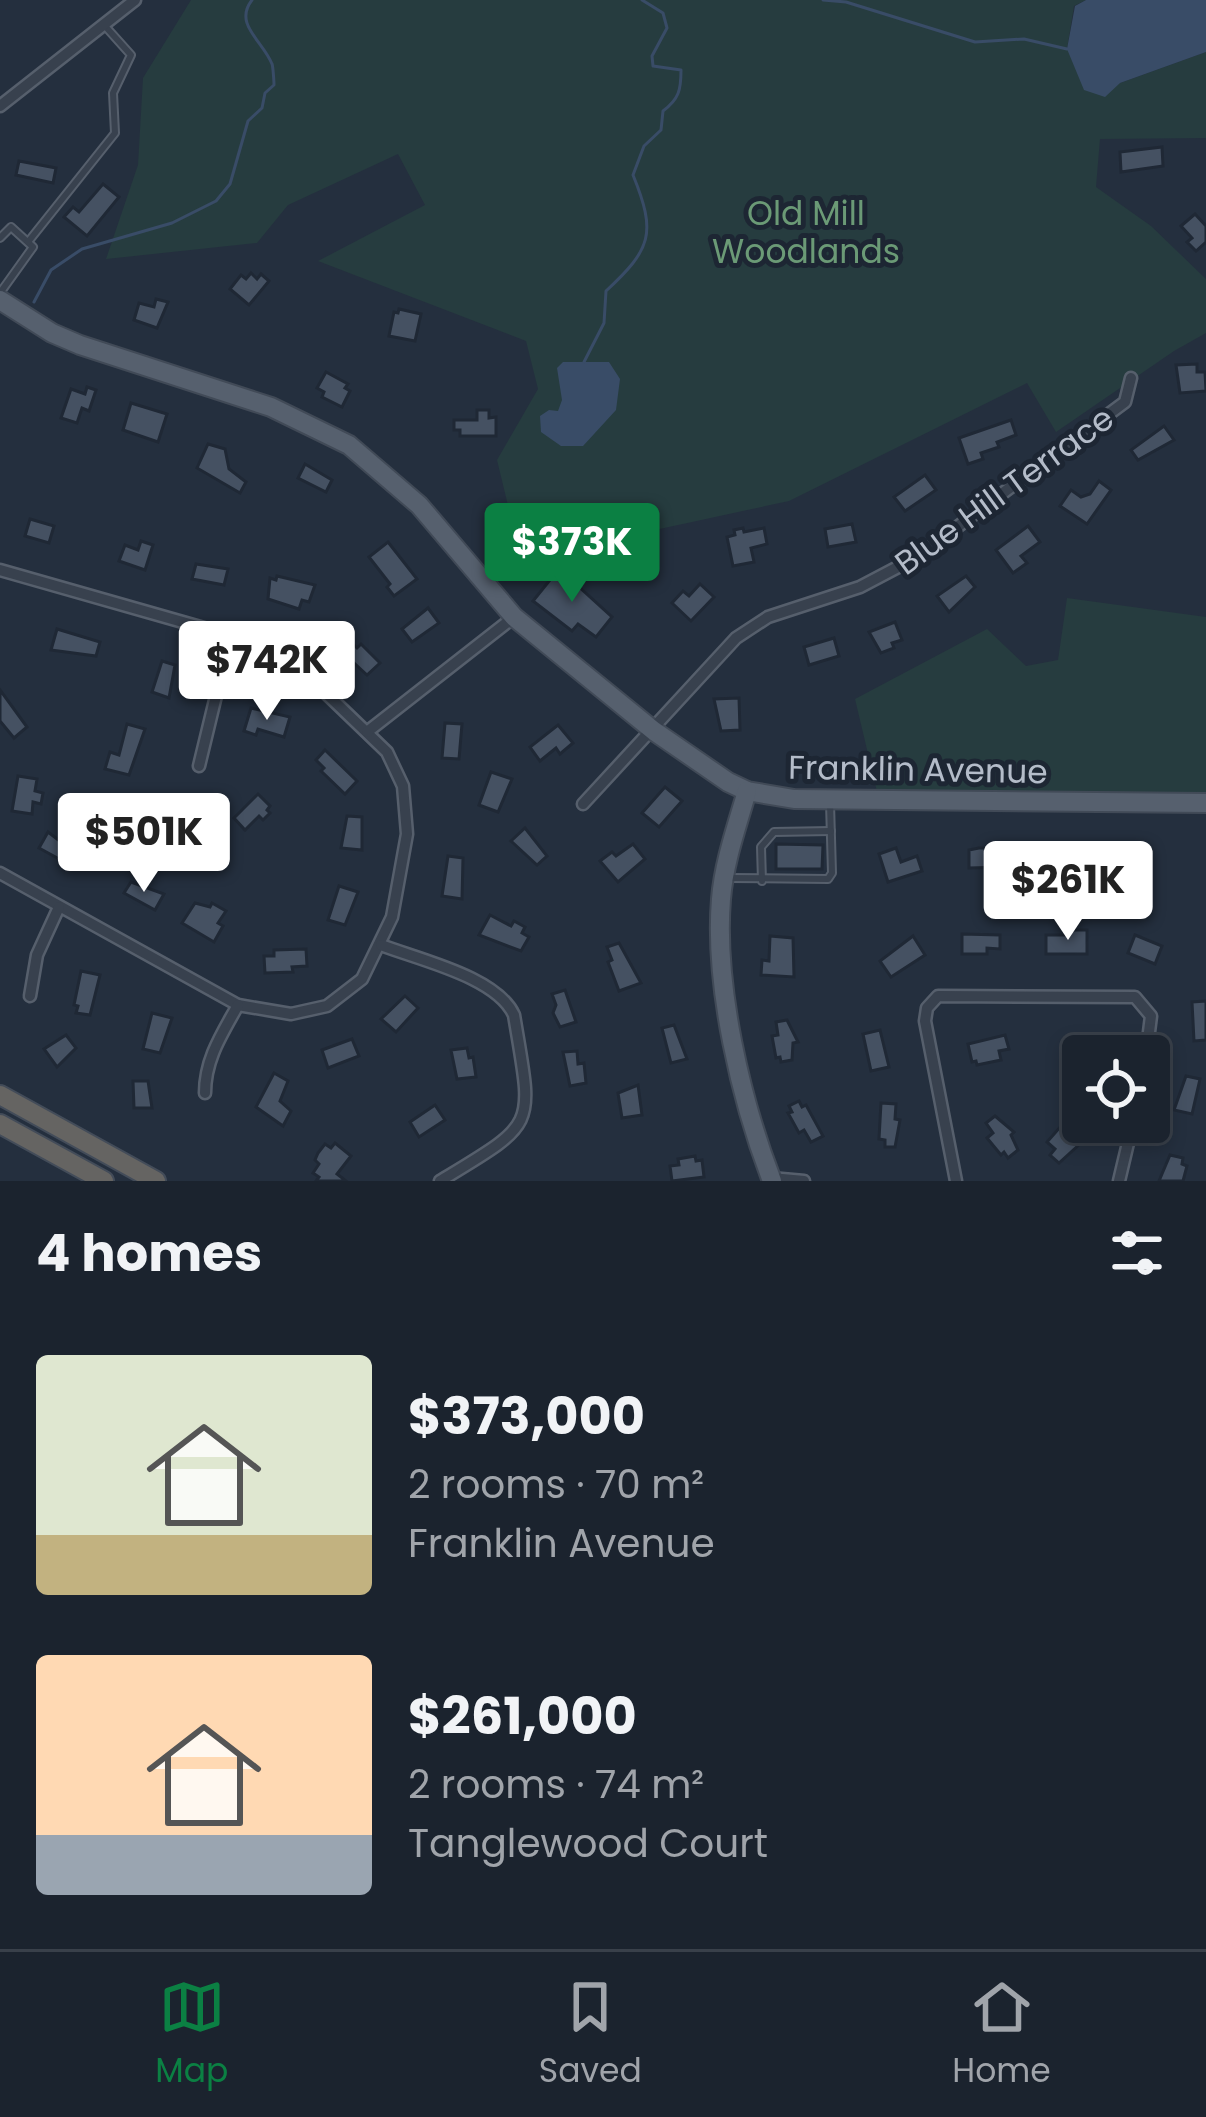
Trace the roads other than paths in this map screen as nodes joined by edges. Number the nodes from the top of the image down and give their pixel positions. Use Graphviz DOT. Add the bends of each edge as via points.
graph roads {
  1 [pos="135,0"];
  2 [pos="104,25"];
  3 [pos="0,106"];
  4 [pos="0,238"];
  5 [pos="28,242"];
  6 [pos="0,297"];
  7 [pos="1130,378"];
  8 [pos="0,570"];
  9 [pos="514,617"];
  10 [pos="231,634"];
  11 [pos="654,731"];
  12 [pos="367,732"];
  13 [pos="199,766"];
  14 [pos="747,791"];
  15 [pos="830,799"];
  16 [pos="1206,803"];
  17 [pos="584,804"];
  18 [pos="831,831"];
  19 [pos="806,872"];
  20 [pos="816,872"];
  21 [pos="0,874"];
  22 [pos="724,878"];
  23 [pos="828,879"];
  24 [pos="762,881"];
  25 [pos="794,881"];
  26 [pos="59,908"];
  27 [pos="381,945"];
  28 [pos="30,997"];
  29 [pos="238,1005"];
  30 [pos="1149,1035"];
  31 [pos="205,1093"];
  32 [pos="0,1095"];
  33 [pos="0,1124"];
  34 [pos="1128,1143"];
  35 [pos="771,1180"];
  36 [pos="104,1181"];
  37 [pos="156,1181"];
  38 [pos="440,1181"];
  39 [pos="804,1181"];
  40 [pos="956,1181"];
  41 [pos="1119,1181"];
  1 -- 2 [label="street"];
  2 -- 3 [label="street"];
  2 -- 5 [label="lane" via="131,55 113,93 115,133"];
  4 -- 5 [label="lane" via="11,226"];
  5 -- 6 [label="lane" via="33,247"];
  6 -- 9 [label="main road, Franklin Avenue" via="80,345 271,406 349,445 419,505"];
  7 -- 11 [label="street, Blue Hill Terrace" via="1125,402 917,557 860,587 768,617 736,638"];
  8 -- 10 [label="street"];
  9 -- 11 [label="main road, Franklin Avenue"];
  9 -- 12 [label="street"];
  10 -- 12 [label="street" via="292,658"];
  10 -- 13 [label="street"];
  11 -- 14 [label="main road, Franklin Avenue"];
  11 -- 17 [label="street, Blue Hill Terrace"];
  12 -- 27 [label="street" via="397,769 407,804 404,862"];
  14 -- 15 [label="main road, Franklin Avenue"];
  14 -- 22 [label="main road"];
  15 -- 16 [label="main road, Franklin Avenue"];
  15 -- 18 [label="lane"];
  18 -- 23 [label="lane"];
  18 -- 24 [label="lane" via="774,832 761,847"];
  19 -- 25 [label="lane"];
  20 -- 23 [label="lane"];
  21 -- 26 [label="street"];
  22 -- 24 [label="lane"];
  22 -- 35 [label="main road" via="721,955 739,1076"];
  23 -- 25 [label="lane"];
  24 -- 25 [label="lane"];
  26 -- 28 [label="street" via="37,955"];
  26 -- 29 [label="street"];
  27 -- 29 [label="street" via="362,979 327,1006 291,1014"];
  27 -- 38 [label="street" via="491,988 514,1015 527,1095 523,1119 508,1139"];
  29 -- 31 [label="street" via="211,1054"];
  30 -- 40 [label="street" via="1151,1016 1135,997 938,996 925,1021"];
  32 -- 37 [label="highway"];
  33 -- 36 [label="highway"];
  34 -- 41 [label="street"];
  35 -- 39 [label="street"];
}
